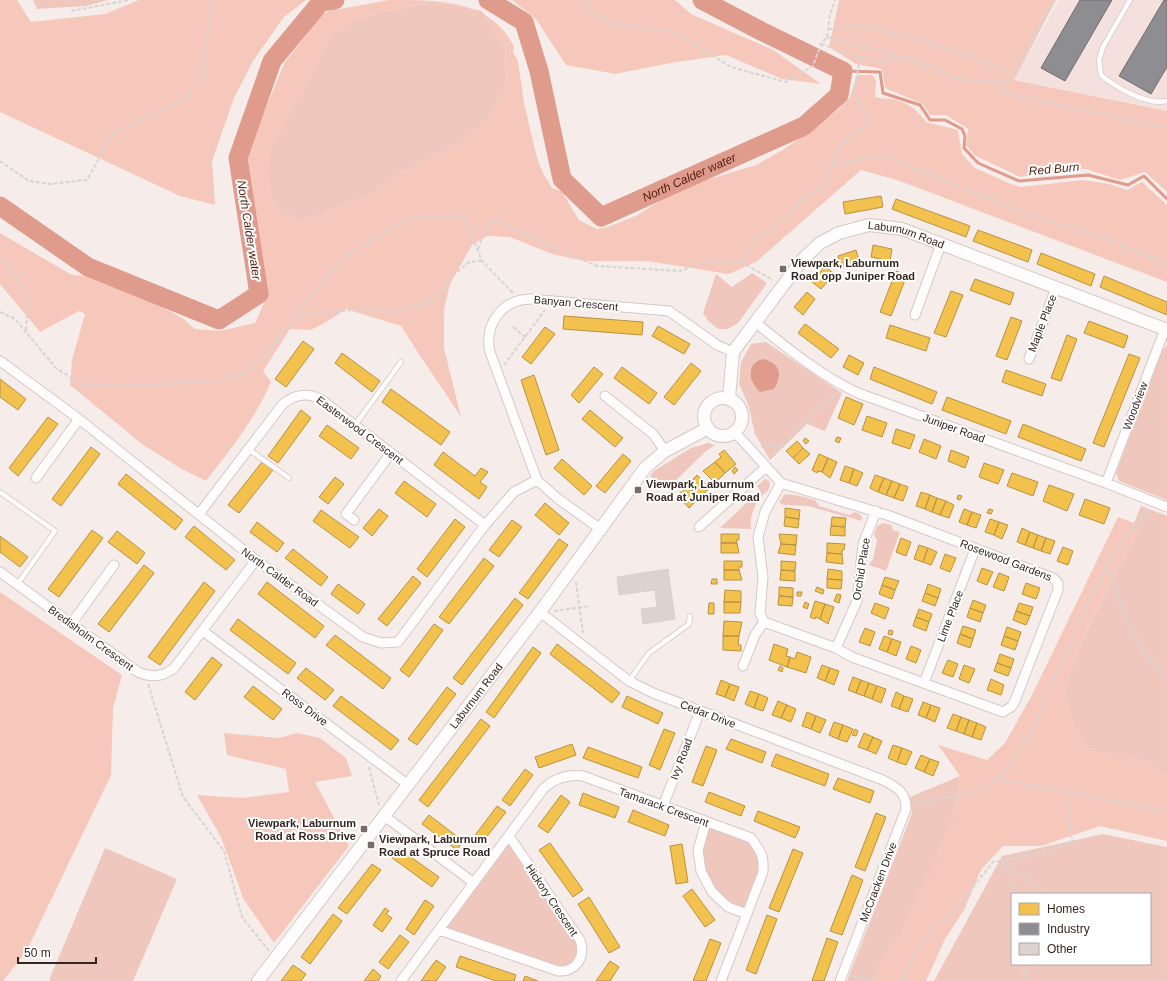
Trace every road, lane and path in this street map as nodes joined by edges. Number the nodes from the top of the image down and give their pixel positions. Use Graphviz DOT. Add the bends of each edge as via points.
graph roads {
  1 [pos="128,0"];
  2 [pos="211,0"];
  3 [pos="586,0"];
  4 [pos="835,0"];
  5 [pos="1055,0"];
  6 [pos="1130,0"];
  7 [pos="70,11"];
  8 [pos="828,29"];
  9 [pos="827,37"];
  10 [pos="821,44"];
  11 [pos="901,57"];
  12 [pos="860,58"];
  13 [pos="1014,72"];
  14 [pos="1008,82"];
  15 [pos="1167,101"];
  16 [pos="1167,128"];
  17 [pos="0,161"];
  18 [pos="831,166"];
  19 [pos="942,244"];
  20 [pos="478,250"];
  21 [pos="0,259"];
  22 [pos="482,261"];
  23 [pos="741,262"];
  24 [pos="1167,264"];
  25 [pos="783,286"];
  26 [pos="1056,288"];
  27 [pos="520,300"];
  28 [pos="553,300"];
  29 [pos="0,312"];
  30 [pos="915,315"];
  31 [pos="755,322"];
  32 [pos="289,324"];
  33 [pos="513,327"];
  34 [pos="1166,330"];
  35 [pos="26,333"];
  36 [pos="525,337"];
  37 [pos="733,352"];
  38 [pos="1029,358"];
  39 [pos="0,361"];
  40 [pos="401,362"];
  41 [pos="498,373"];
  42 [pos="845,387"];
  43 [pos="605,396"];
  44 [pos="729,398"];
  45 [pos="79,419"];
  46 [pos="355,425"];
  47 [pos="708,428"];
  48 [pos="733,432"];
  49 [pos="781,445"];
  50 [pos="248,449"];
  51 [pos="750,449"];
  52 [pos="666,451"];
  53 [pos="391,453"];
  54 [pos="764,464"];
  55 [pos="36,478"];
  56 [pos="289,478"];
  57 [pos="538,480"];
  58 [pos="781,483"];
  59 [pos="1106,483"];
  60 [pos="0,492"];
  61 [pos="1154,503"];
  62 [pos="1167,508"];
  63 [pos="876,511"];
  64 [pos="199,514"];
  65 [pos="354,520"];
  66 [pos="485,526"];
  67 [pos="699,527"];
  68 [pos="599,528"];
  69 [pos="975,549"];
  70 [pos="256,560"];
  71 [pos="574,565"];
  72 [pos="114,566"];
  73 [pos="1107,566"];
  74 [pos="0,572"];
  75 [pos="17,585"];
  76 [pos="590,606"];
  77 [pos="580,608"];
  78 [pos="540,612"];
  79 [pos="690,616"];
  80 [pos="764,622"];
  81 [pos="71,624"];
  82 [pos="203,631"];
  83 [pos="585,646"];
  84 [pos="836,648"];
  85 [pos="743,666"];
  86 [pos="146,676"];
  87 [pos="629,681"];
  88 [pos="1167,681"];
  89 [pos="924,683"];
  90 [pos="700,711"];
  91 [pos="365,752"];
  92 [pos="999,779"];
  93 [pos="407,784"];
  94 [pos="1065,792"];
  95 [pos="906,803"];
  96 [pos="663,806"];
  97 [pos="1167,811"];
  98 [pos="383,815"];
  99 [pos="706,822"];
  100 [pos="509,836"];
  101 [pos="1001,861"];
  102 [pos="474,883"];
  103 [pos="1015,893"];
  104 [pos="1049,893"];
  105 [pos="747,914"];
  106 [pos="439,930"];
  107 [pos="274,959"];
  108 [pos="1024,965"];
  109 [pos="841,978"];
  110 [pos="258,981"];
  111 [pos="400,981"];
  112 [pos="721,981"];
  113 [pos="879,981"];
  114 [pos="902,981"];
  115 [pos="1024,981"];
  1 -- 7 [label="path"];
  2 -- 17 [label="path" via="202,79 187,98 113,133 87,180 50,184 29,181"];
  3 -- 10 [label="path" via="591,13 615,24 674,32 731,67 786,82 813,66"];
  4 -- 8 [label="path"];
  5 -- 13 [label="path"];
  6 -- 15 [label="lane" via="1103,47 1099,60 1101,74 1113,85 1149,101"];
  8 -- 9 [label="path"];
  8 -- 13 [label="path" via="866,26 930,43"];
  9 -- 10 [label="path"];
  9 -- 11 [label="path"];
  10 -- 12 [label="path"];
  11 -- 12 [label="path" via="878,62"];
  11 -- 14 [label="path" via="956,79"];
  12 -- 18 [label="path" via="854,93 869,122 838,149"];
  13 -- 14 [label="path"];
  14 -- 16 [label="path" via="1000,92"];
  18 -- 23 [label="path" via="824,187 803,199 778,225 756,238"];
  18 -- 24 [label="path" via="881,155 1021,212 1102,237"];
  19 -- 25 [label="street, Laburnum Road" via="902,229 869,225 839,233 820,242 802,259"];
  19 -- 26 [label="street, Laburnum Road"];
  19 -- 30 [label="street"];
  20 -- 22 [label="path"];
  20 -- 23 [label="path" via="487,226 496,220 597,266 680,271 706,261"];
  20 -- 32 [label="path" via="465,217 412,217 349,253"];
  21 -- 35 [label="path" via="6,261 28,295"];
  22 -- 27 [label="path"];
  22 -- 32 [label="path" via="469,262 450,278 441,295 427,302 389,312 364,309 308,314"];
  23 -- 25 [label="path"];
  25 -- 31 [label="street, Laburnum Road"];
  26 -- 34 [label="street, Laburnum Road"];
  26 -- 38 [label="street, Maple Place"];
  27 -- 28 [label="street, Banyan Crescent"];
  27 -- 41 [label="street, Banyan Crescent" via="502,310 492,321 488,345"];
  28 -- 36 [label="path"];
  28 -- 37 [label="street, Banyan Crescent" via="669,311 717,345"];
  29 -- 35 [label="path" via="15,319"];
  31 -- 37 [label="street, Laburnum Road"];
  31 -- 42 [label="street, Juniper Road" via="789,350"];
  32 -- 35 [label="path" via="264,358 248,371 219,381 143,385 82,385 56,368"];
  33 -- 36 [label="path"];
  34 -- 59 [label="street, Woodview"];
  36 -- 41 [label="path"];
  37 -- 44 [label="street"];
  39 -- 45 [label="street, North Calder Road"];
  40 -- 46 [label="lane"];
  41 -- 57 [label="street, Banyan Crescent"];
  42 -- 49 [label="path"];
  42 -- 59 [label="street, Juniper Road"];
  43 -- 52 [label="street" via="653,434"];
  44 -- 47 [label="street" via="715,400 706,409 704,421"];
  44 -- 48 [label="street" via="737,404 742,417 738,428"];
  45 -- 55 [label="street"];
  45 -- 64 [label="street, North Calder Road"];
  46 -- 50 [label="street, Easterwood Crescent" via="316,396 299,395 282,405"];
  46 -- 53 [label="street, Easterwood Crescent"];
  47 -- 48 [label="street" via="721,435"];
  47 -- 52 [label="street, Laburnum Road"];
  48 -- 51 [label="street"];
  49 -- 51 [label="path"];
  49 -- 54 [label="path"];
  50 -- 56 [label="lane"];
  50 -- 64 [label="street, Easterwood Crescent"];
  51 -- 54 [label="street"];
  52 -- 68 [label="street, Laburnum Road" via="645,468"];
  53 -- 65 [label="street" via="346,514"];
  53 -- 66 [label="street, Easterwood Crescent"];
  54 -- 58 [label="street"];
  54 -- 67 [label="street"];
  57 -- 66 [label="street, North Calder Road" via="514,492"];
  57 -- 68 [label="street, Banyan Crescent" via="557,498"];
  58 -- 63 [label="street, Rosewood Gardens"];
  58 -- 80 [label="street" via="765,512 758,537 763,577 760,613"];
  59 -- 61 [label="street, Juniper Road"];
  60 -- 75 [label="lane" via="55,531"];
  61 -- 62 [label="street, Juniper Road"];
  61 -- 73 [label="path" via="1119,544"];
  63 -- 69 [label="street, Rosewood Gardens"];
  63 -- 84 [label="street, Orchid Place" via="863,544 857,601"];
  64 -- 70 [label="street, North Calder Road"];
  66 -- 70 [label="street, North Calder Road" via="398,642 381,643 363,637"];
  68 -- 71 [label="street, Laburnum Road"];
  69 -- 89 [label="street, Lime Place"];
  69 -- 89 [label="street, Rosewood Gardens" via="1053,578 1058,584 1058,590 1014,703 1007,710 998,711"];
  70 -- 82 [label="street, Bredisholm Crescent"];
  71 -- 77 [label="path"];
  71 -- 78 [label="street, Laburnum Road"];
  72 -- 81 [label="street"];
  73 -- 88 [label="path" via="1116,584 1124,614 1153,664"];
  73 -- 92 [label="path" via="1079,621 1032,732"];
  74 -- 75 [label="street, Bredisholm Crescent"];
  75 -- 81 [label="street, Bredisholm Crescent"];
  76 -- 77 [label="path"];
  77 -- 78 [label="path"];
  77 -- 83 [label="path"];
  78 -- 83 [label="street, Cedar Drive"];
  78 -- 93 [label="street, Laburnum Road"];
  79 -- 87 [label="lane" via="689,624 649,653"];
  80 -- 84 [label="street, Rosewood Gardens"];
  80 -- 85 [label="street" via="755,635"];
  81 -- 86 [label="street, Bredisholm Crescent"];
  82 -- 86 [label="street, Bredisholm Crescent" via="174,668 160,676"];
  82 -- 91 [label="street, Ross Drive"];
  83 -- 87 [label="street, Cedar Drive"];
  84 -- 89 [label="street, Rosewood Gardens" via="852,657"];
  86 -- 107 [label="path" via="183,797 224,851 242,917"];
  87 -- 90 [label="street, Cedar Drive"];
  90 -- 95 [label="street, Cedar Drive" via="884,780 903,793"];
  90 -- 96 [label="street, Ivy Road"];
  91 -- 93 [label="street, Ross Drive"];
  91 -- 98 [label="path"];
  92 -- 94 [label="path"];
  92 -- 95 [label="path" via="972,792"];
  93 -- 98 [label="street, Laburnum Road"];
  94 -- 97 [label="path"];
  94 -- 101 [label="path" via="1070,812 1066,820 1070,825 1072,841 1059,849 1034,855 1019,855"];
  95 -- 109 [label="street, McCracken Drive" via="906,809"];
  96 -- 99 [label="street, Tamarack Crescent"];
  96 -- 100 [label="street, Tamarack Crescent" via="583,776 565,776 544,788"];
  98 -- 102 [label="street"];
  98 -- 107 [label="street, Laburnum Road"];
  99 -- 105 [label="street" via="698,850 701,871 712,892 728,908"];
  99 -- 105 [label="street, Tamarack Crescent" via="751,838 764,857 763,872"];
  100 -- 102 [label="street, Tamarack Crescent"];
  100 -- 106 [label="street, Hickory Crescent" via="580,940 582,950 578,963 570,969 558,971"];
  101 -- 103 [label="path" via="1011,877"];
  101 -- 104 [label="path"];
  101 -- 114 [label="path" via="993,862 949,918 936,924 912,956"];
  102 -- 106 [label="street, Tamarack Crescent"];
  105 -- 112 [label="street, Tamarack Crescent"];
  106 -- 111 [label="street, Tamarack Crescent"];
  107 -- 110 [label="street, Laburnum Road"];
  108 -- 115 [label="path"];
  109 -- 113 [label="path" via="859,976"];
}
